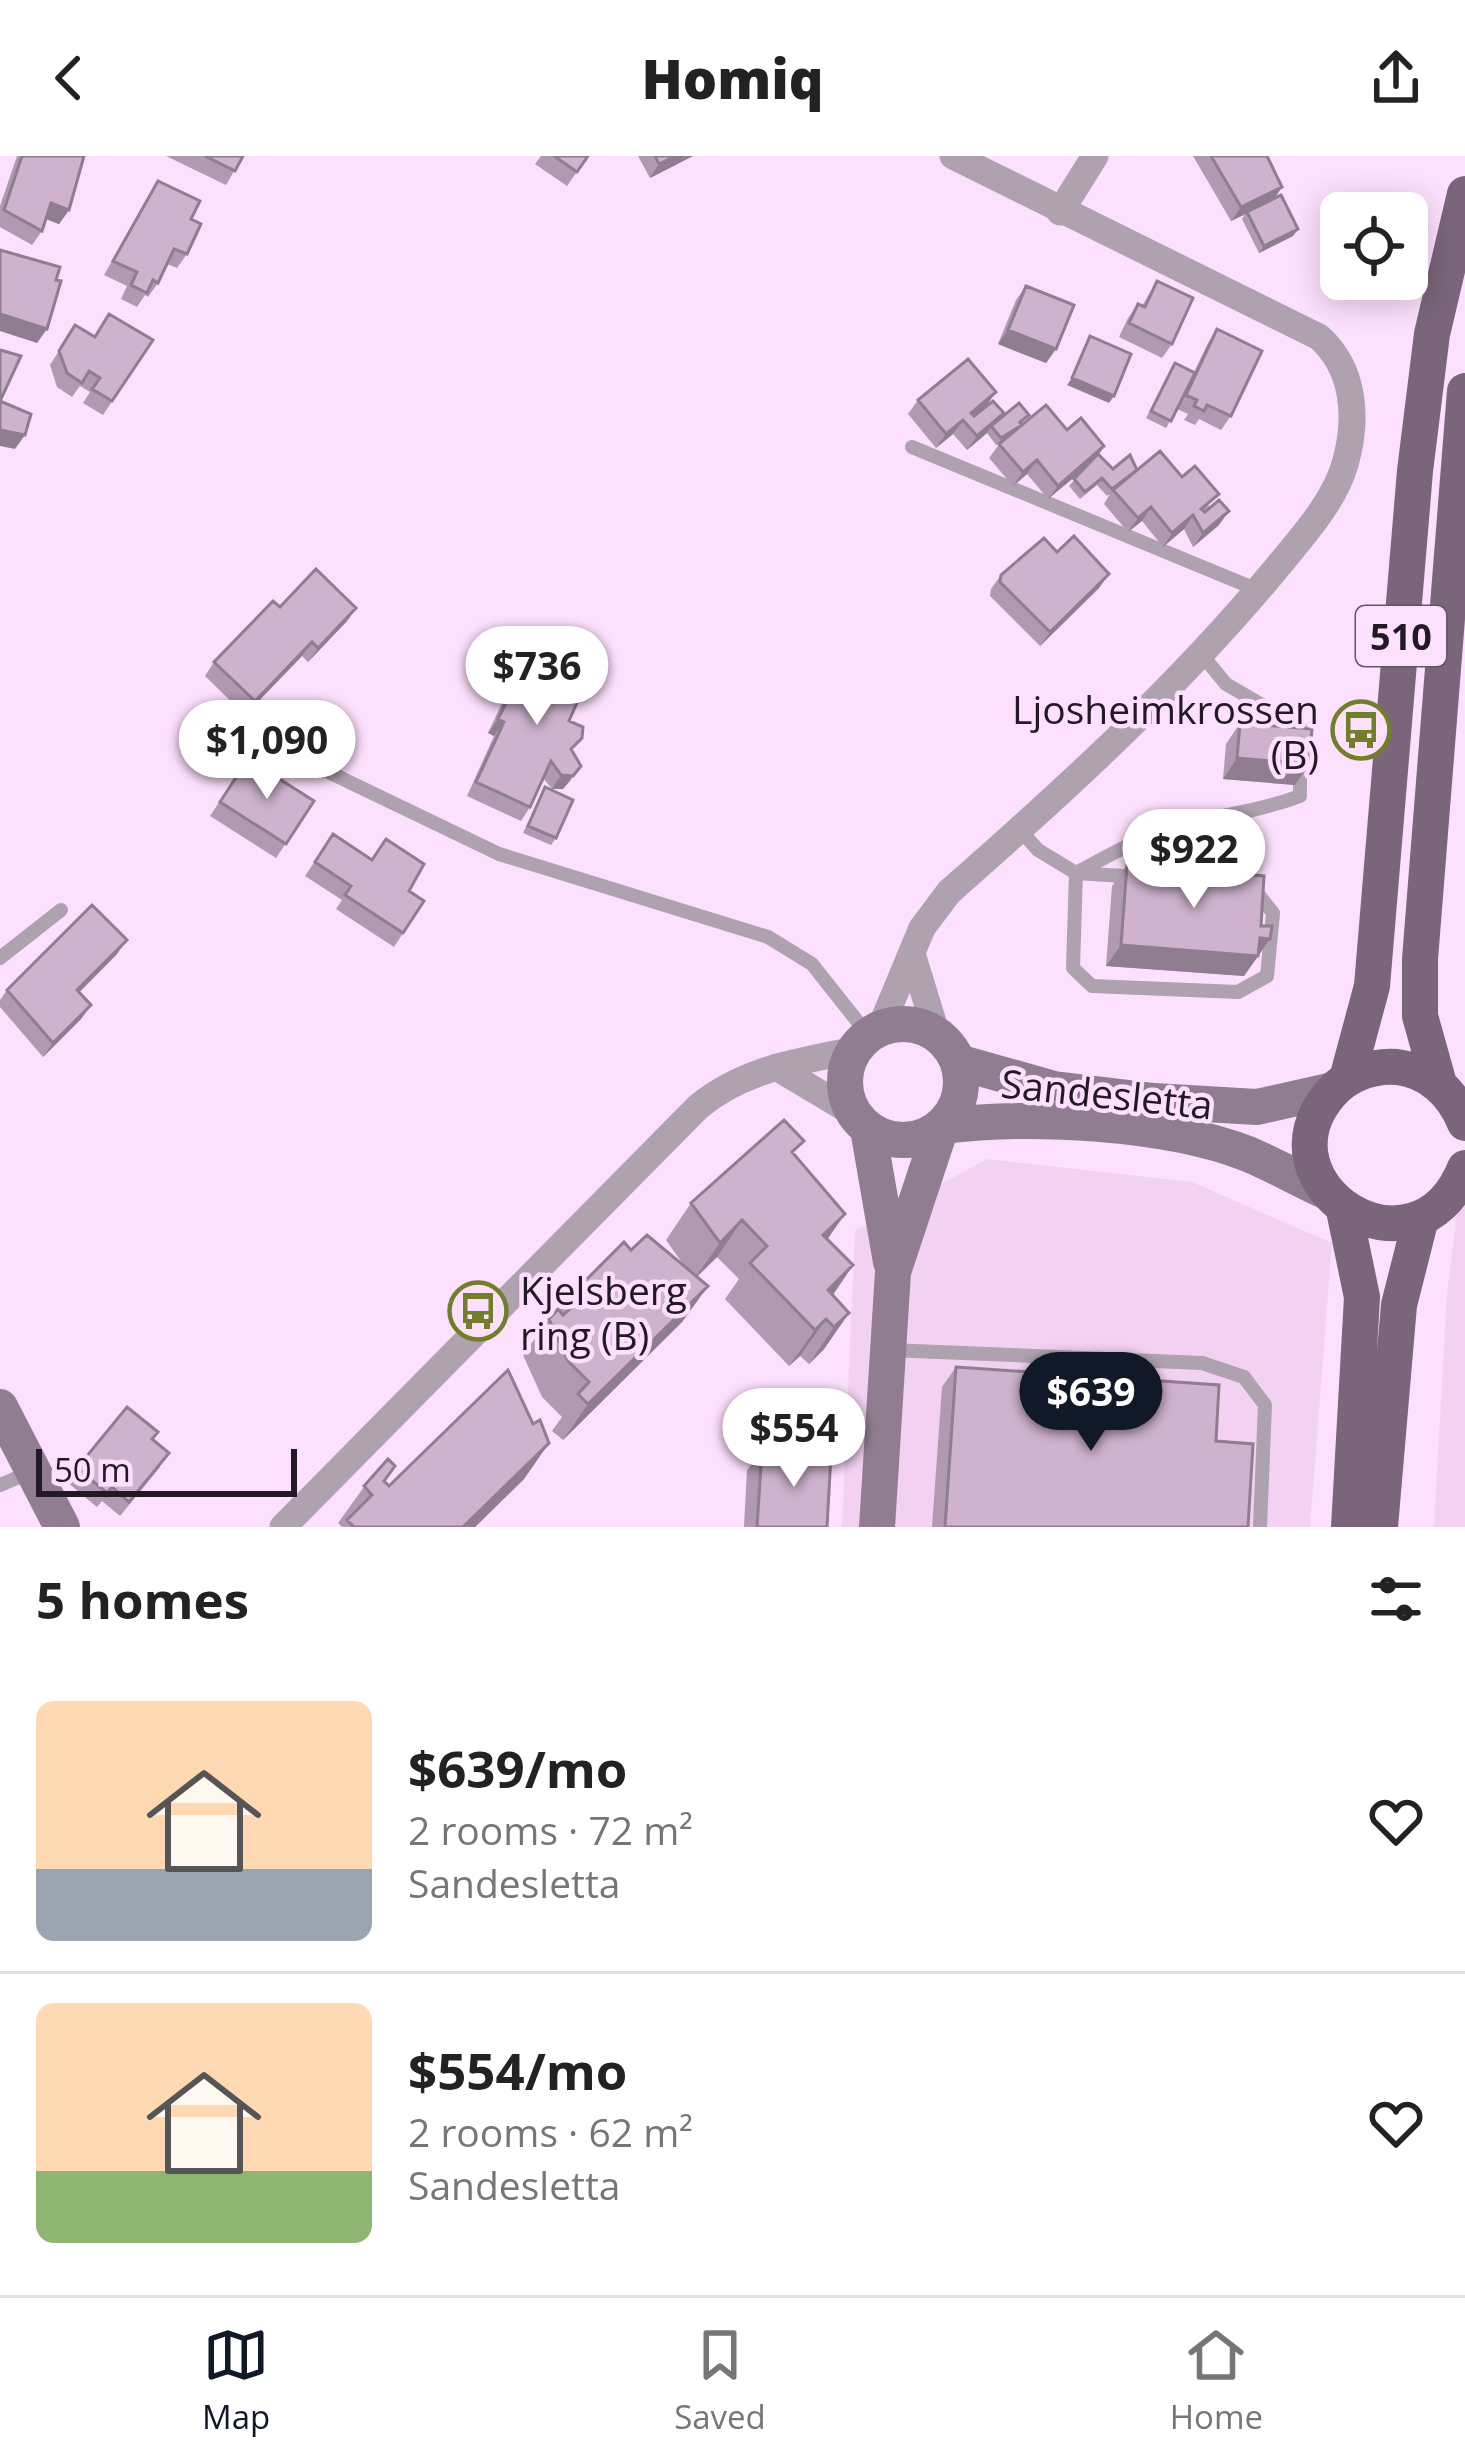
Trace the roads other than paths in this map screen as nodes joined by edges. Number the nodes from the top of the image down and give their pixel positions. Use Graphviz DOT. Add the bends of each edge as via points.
graph roads {
  1 [pos="953,156"];
  2 [pos="1094,156"];
  3 [pos="1465,194"];
  4 [pos="1060,212"];
  5 [pos="1465,391"];
  6 [pos="912,447"];
  7 [pos="1258,590"];
  8 [pos="1202,655"];
  9 [pos="259,746"];
  10 [pos="1019,830"];
  11 [pos="1076,873"];
  12 [pos="61,910"];
  13 [pos="913,957"];
  14 [pos="0,958"];
  15 [pos="868,1038"];
  16 [pos="948,1049"];
  17 [pos="776,1067"];
  18 [pos="1340,1085"];
  19 [pos="1457,1105"];
  20 [pos="860,1121"];
  21 [pos="942,1126"];
  22 [pos="1461,1183"];
  23 [pos="1335,1200"];
  24 [pos="1421,1218"];
  25 [pos="892,1272"];
  26 [pos="890,1350"];
  27 [pos="0,1407"];
  28 [pos="16,1478"];
  29 [pos="62,1527"];
  30 [pos="283,1527"];
  31 [pos="877,1527"];
  32 [pos="1260,1527"];
  33 [pos="1349,1527"];
  34 [pos="1381,1527"];
  1 -- 4 [label="street"];
  2 -- 4 [label="street"];
  3 -- 18 [label="main road, 510" via="1432,334 1415,470 1372,986"];
  4 -- 7 [label="street" via="1318,337 1345,370 1345,465 1303,536"];
  5 -- 19 [label="main road, 510" via="1420,959 1420,1016"];
  6 -- 7 [label="lane"];
  7 -- 8 [label="street"];
  8 -- 10 [label="street"];
  8 -- 11 [label="lane" via="1226,684 1300,728 1300,796 1188,823"];
  9 -- 15 [label="lane" via="499,854 768,937 812,964"];
  10 -- 11 [label="lane"];
  10 -- 13 [label="street" via="950,892 922,928"];
  11 -- 11 [label="lane" via="1073,968 1092,986 1238,992 1267,976 1273,913 1250,884"];
  12 -- 14 [label="lane"];
  13 -- 15 [label="street"];
  13 -- 16 [label="street"];
  15 -- 16 [label="street, Sandesletta" via="900,1024"];
  15 -- 17 [label="street"];
  15 -- 20 [label="street, Sandesletta" via="844,1082"];
  16 -- 18 [label="street, Sandesletta" via="1054,1089 1154,1101 1257,1107"];
  16 -- 21 [label="street, Sandesletta" via="962,1085"];
  17 -- 20 [label="street"];
  17 -- 30 [label="street" via="724,1086 698,1107"];
  18 -- 19 [label="main road, 510" via="1394,1066"];
  18 -- 23 [label="main road, 510" via="1313,1128 1315,1171"];
  20 -- 21 [label="street, Sandesletta" via="892,1140 918,1140"];
  20 -- 25 [label="street, Sandesletta"];
  21 -- 23 [label="street, Sandesletta" via="1013,1117 1174,1136 1245,1153"];
  21 -- 25 [label="street, Sandesletta"];
  22 -- 24 [label="main road"];
  23 -- 24 [label="main road" via="1368,1222"];
  23 -- 33 [label="main road, 510" via="1362,1297"];
  24 -- 34 [label="main road" via="1399,1305"];
  25 -- 26 [label="street, Sandesletta"];
  26 -- 31 [label="street, Sandesletta"];
  26 -- 32 [label="lane" via="1202,1364 1244,1377 1265,1405"];
  27 -- 28 [label="street"];
  28 -- 29 [label="street"];
}
